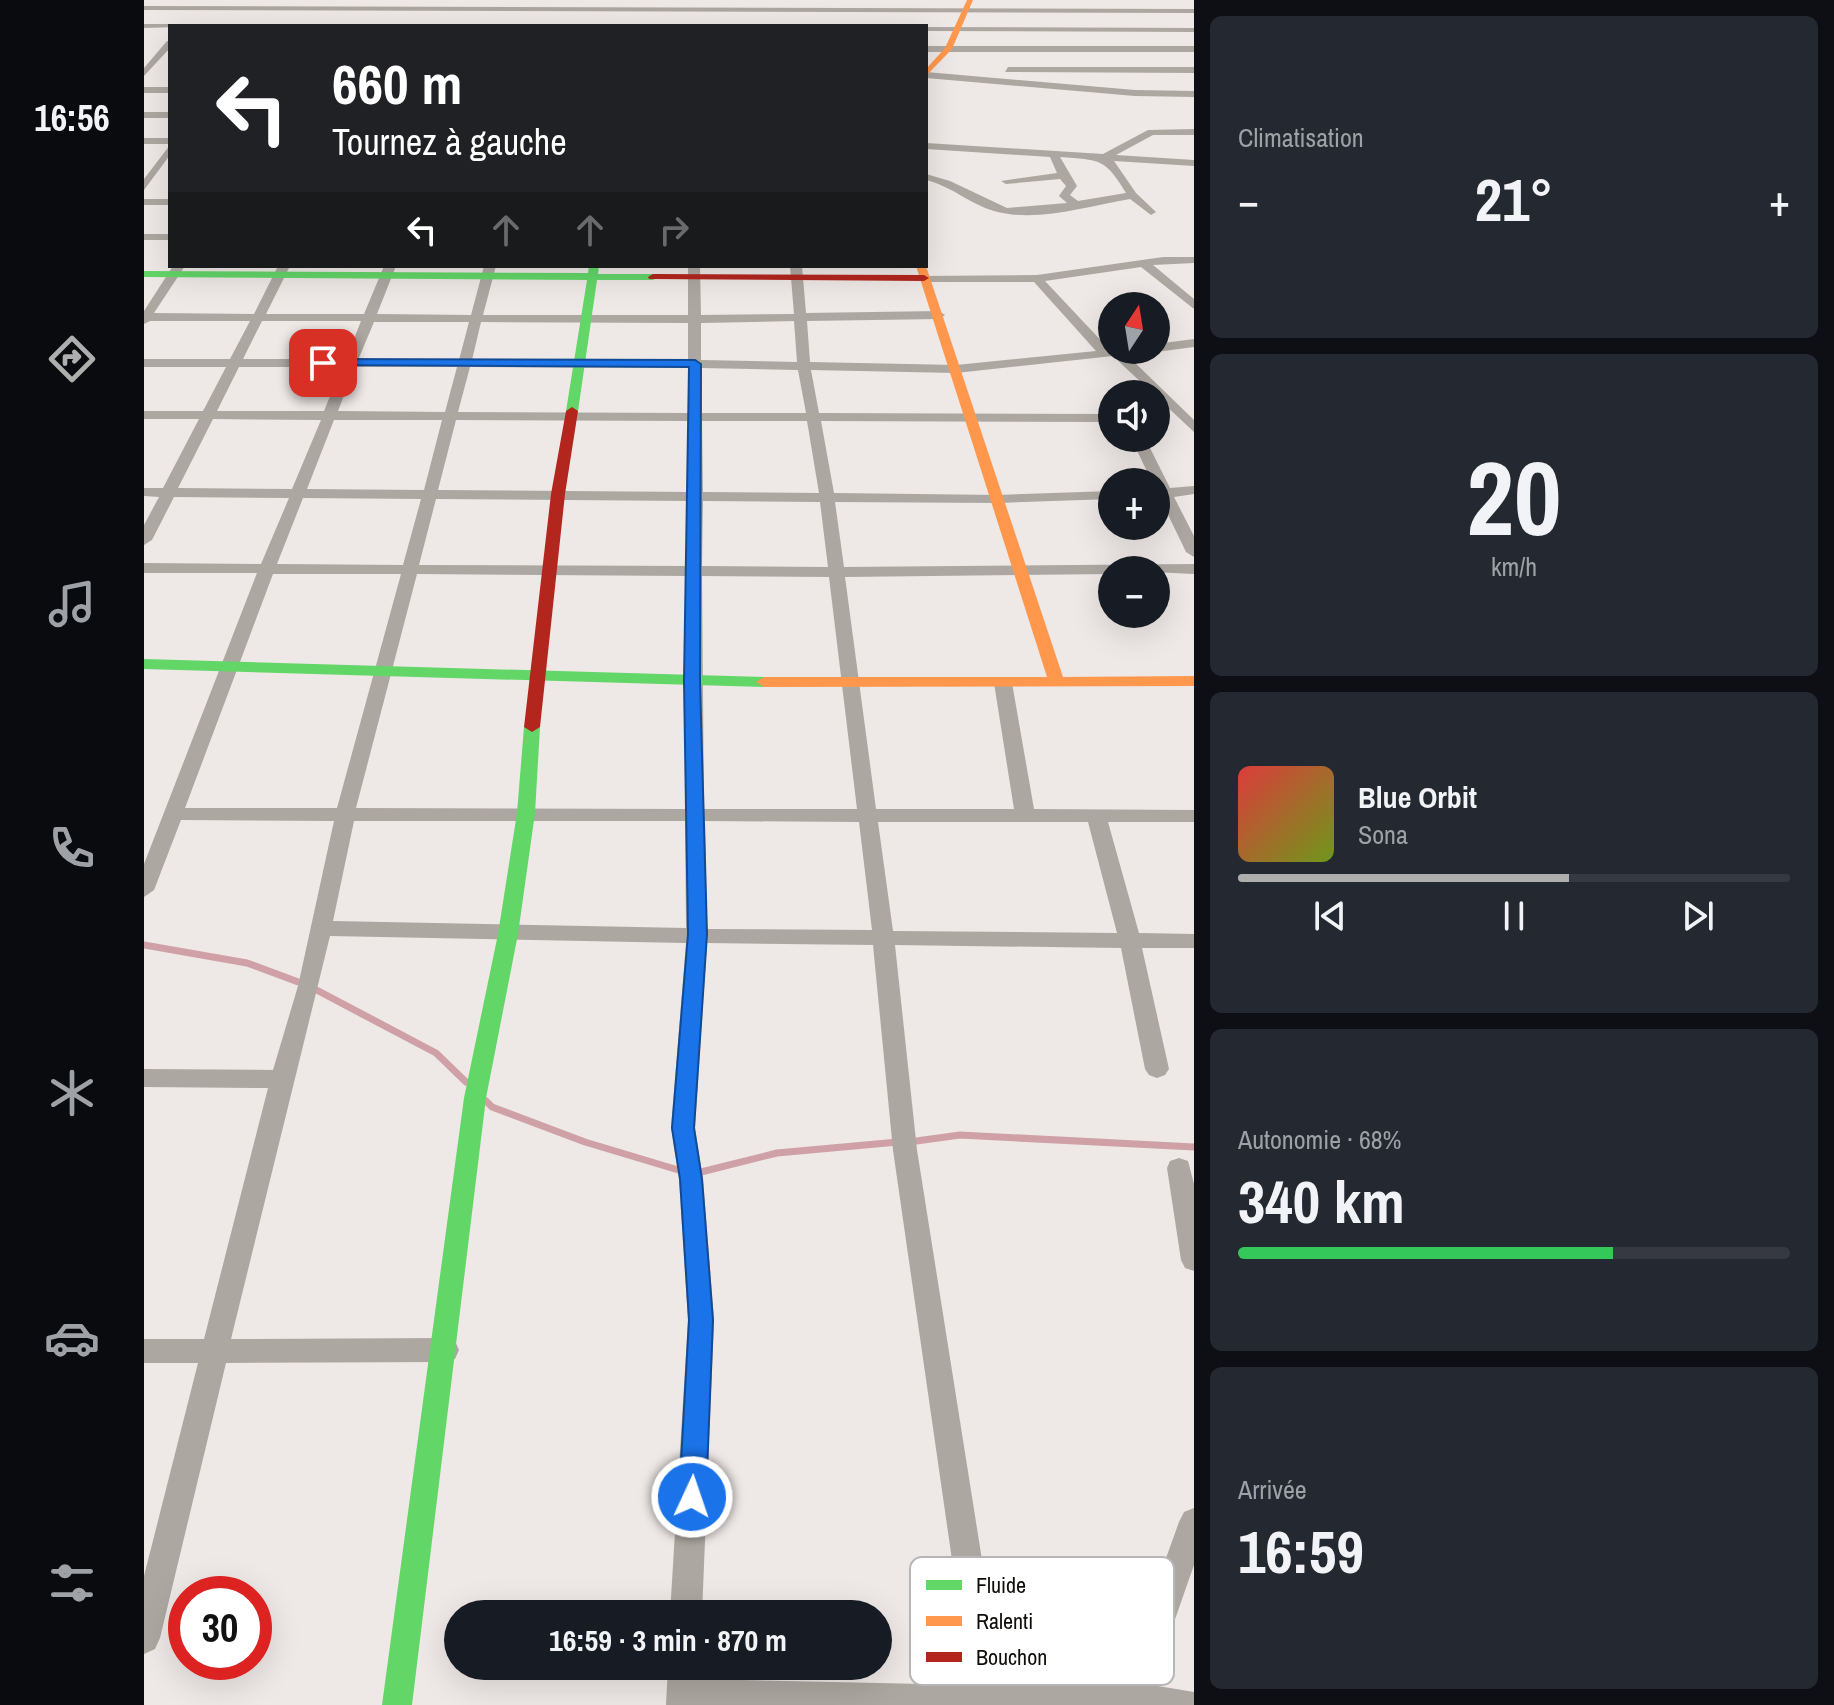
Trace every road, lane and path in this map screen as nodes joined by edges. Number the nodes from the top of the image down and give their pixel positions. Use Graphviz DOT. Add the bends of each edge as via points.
graph roads {
  1 [pos="157,0"];
  2 [pos="209,0"];
  3 [pos="286,0"];
  4 [pos="351,0"];
  5 [pos="830,0"];
  6 [pos="899,0"];
  7 [pos="1069,0"];
  8 [pos="1168,0"];
  9 [pos="968,5"];
  10 [pos="201,8"];
  11 [pos="279,8"];
  12 [pos="145,9"];
  13 [pos="346,9"];
  14 [pos="416,9"];
  15 [pos="501,9"];
  16 [pos="552,9"];
  17 [pos="623,9"];
  18 [pos="693,9"];
  19 [pos="765,9"];
  20 [pos="1076,10"];
  21 [pos="1178,11"];
  22 [pos="1194,11"];
  23 [pos="834,14"];
  24 [pos="903,14"];
  25 [pos="273,17"];
  26 [pos="341,17"];
  27 [pos="188,24"];
  28 [pos="144,26"];
  29 [pos="168,26"];
  30 [pos="928,29"];
  31 [pos="958,29"];
  32 [pos="1087,30"];
  33 [pos="1194,30"];
  34 [pos="168,45"];
  35 [pos="155,46"];
  36 [pos="168,46"];
  37 [pos="928,49"];
  38 [pos="948,49"];
  39 [pos="978,49"];
  40 [pos="1103,49"];
  41 [pos="1194,49"];
  42 [pos="168,66"];
  43 [pos="146,68"];
  44 [pos="1008,70"];
  45 [pos="1194,70"];
  46 [pos="928,73"];
  47 [pos="928,75"];
  48 [pos="1029,84"];
  49 [pos="144,90"];
  50 [pos="168,90"];
  51 [pos="1194,94"];
  52 [pos="144,115"];
  53 [pos="168,115"];
  54 [pos="1194,132"];
  55 [pos="144,141"];
  56 [pos="168,141"];
  57 [pos="928,146"];
  58 [pos="168,150"];
  59 [pos="1054,155"];
  60 [pos="1103,158"];
  61 [pos="1194,166"];
  62 [pos="149,171"];
  63 [pos="1063,176"];
  64 [pos="928,177"];
  65 [pos="1006,181"];
  66 [pos="144,187"];
  67 [pos="1132,195"];
  68 [pos="144,202"];
  69 [pos="168,202"];
  70 [pos="1075,204"];
  71 [pos="1151,212"];
  72 [pos="144,237"];
  73 [pos="168,237"];
  74 [pos="1194,260"];
  75 [pos="1146,265"];
  76 [pos="176,270"];
  77 [pos="282,270"];
  78 [pos="388,271"];
  79 [pos="489,271"];
  80 [pos="695,271"];
  81 [pos="797,271"];
  82 [pos="593,272"];
  83 [pos="923,272"];
  84 [pos="144,274"];
  85 [pos="1037,279"];
  86 [pos="1194,305"];
  87 [pos="939,315"];
  88 [pos="370,317"];
  89 [pos="145,318"];
  90 [pos="258,318"];
  91 [pos="477,319"];
  92 [pos="588,319"];
  93 [pos="694,319"];
  94 [pos="800,319"];
  95 [pos="1098,341"];
  96 [pos="1194,343"];
  97 [pos="1170,346"];
  98 [pos="1098,355"];
  99 [pos="144,363"];
  100 [pos="235,363"];
  101 [pos="352,363"];
  102 [pos="466,363"];
  103 [pos="580,364"];
  104 [pos="695,364"];
  105 [pos="1122,364"];
  106 [pos="804,365"];
  107 [pos="956,369"];
  108 [pos="1194,411"];
  109 [pos="1170,414"];
  110 [pos="1177,414"];
  111 [pos="144,415"];
  112 [pos="209,415"];
  113 [pos="332,416"];
  114 [pos="449,416"];
  115 [pos="571,416"];
  116 [pos="695,416"];
  117 [pos="814,417"];
  118 [pos="1098,418"];
  119 [pos="972,419"];
  120 [pos="1194,428"];
  121 [pos="1194,490"];
  122 [pos="144,492"];
  123 [pos="169,492"];
  124 [pos="298,493"];
  125 [pos="427,493"];
  126 [pos="1170,493"];
  127 [pos="558,494"];
  128 [pos="696,495"];
  129 [pos="1098,495"];
  130 [pos="827,497"];
  131 [pos="998,499"];
  132 [pos="1170,510"];
  133 [pos="144,540"];
  134 [pos="1194,552"];
  135 [pos="144,568"];
  136 [pos="408,568"];
  137 [pos="267,569"];
  138 [pos="1194,569"];
  139 [pos="549,571"];
  140 [pos="693,571"];
  141 [pos="1021,571"];
  142 [pos="836,572"];
  143 [pos="144,664"];
  144 [pos="229,668"];
  145 [pos="382,673"];
  146 [pos="536,677"];
  147 [pos="692,681"];
  148 [pos="1194,681"];
  149 [pos="1003,683"];
  150 [pos="1057,683"];
  151 [pos="851,684"];
  152 [pos="526,813"];
  153 [pos="696,813"];
  154 [pos="173,814"];
  155 [pos="345,815"];
  156 [pos="868,815"];
  157 [pos="1096,815"];
  158 [pos="1025,816"];
  159 [pos="1194,816"];
  160 [pos="144,890"];
  161 [pos="321,928"];
  162 [pos="508,934"];
  163 [pos="697,934"];
  164 [pos="883,937"];
  165 [pos="1130,940"];
  166 [pos="1194,941"];
  167 [pos="1157,1069"];
  168 [pos="144,1078"];
  169 [pos="282,1079"];
  170 [pos="1179,1168"];
  171 [pos="1194,1260"];
  172 [pos="445,1350"];
  173 [pos="144,1351"];
  174 [pos="213,1352"];
  175 [pos="1194,1522"];
  176 [pos="967,1557"];
  177 [pos="1174,1578"];
  178 [pos="687,1600"];
  179 [pos="144,1638"];
  180 [pos="1136,1685"];
  181 [pos="682,1689"];
  182 [pos="1131,1699"];
  183 [pos="989,1704"];
  184 [pos="397,1705"];
  185 [pos="1186,1705"];
  1 -- 12 [label="street"];
  2 -- 10 [label="street"];
  3 -- 11 [label="street"];
  4 -- 13 [label="street"];
  5 -- 23 [label="street"];
  6 -- 24 [label="street"];
  7 -- 20 [label="street"];
  8 -- 21 [label="street"];
  9 -- 20 [label="street"];
  9 -- 24 [label="street"];
  9 -- 31 [label="street"];
  10 -- 11 [label="street"];
  10 -- 12 [label="street"];
  10 -- 27 [label="street"];
  11 -- 13 [label="street"];
  11 -- 25 [label="street"];
  13 -- 14 [label="street"];
  13 -- 26 [label="street"];
  14 -- 15 [label="street"];
  15 -- 16 [label="street"];
  16 -- 17 [label="street"];
  17 -- 18 [label="street"];
  18 -- 19 [label="street"];
  19 -- 23 [label="street"];
  20 -- 21 [label="street"];
  20 -- 32 [label="street"];
  21 -- 22 [label="street"];
  21 -- 33 [label="street"];
  23 -- 24 [label="street"];
  28 -- 29 [label="street"];
  30 -- 31 [label="street"];
  31 -- 32 [label="street"];
  31 -- 38 [label="street"];
  32 -- 33 [label="street"];
  32 -- 40 [label="street"];
  34 -- 35 [label="street"];
  36 -- 43 [label="street"];
  37 -- 38 [label="street"];
  38 -- 39 [label="street"];
  38 -- 46 [label="street"];
  39 -- 40 [label="street"];
  39 -- 44 [label="street"];
  40 -- 41 [label="street"];
  42 -- 43 [label="street"];
  44 -- 45 [label="street"];
  44 -- 48 [label="street"];
  47 -- 48 [label="street"];
  48 -- 51 [label="street"];
  49 -- 50 [label="street"];
  52 -- 53 [label="street"];
  54 -- 60 [label="street" via="1151,132"];
  55 -- 56 [label="street"];
  57 -- 59 [label="street"];
  58 -- 62 [label="street"];
  59 -- 60 [label="street"];
  59 -- 63 [label="street"];
  60 -- 61 [label="street"];
  60 -- 67 [label="street" via="1114,165"];
  62 -- 66 [label="street"];
  63 -- 65 [label="street"];
  63 -- 70 [label="street" via="1072,186 1064,196"];
  64 -- 70 [label="street" via="1008,211"];
  67 -- 70 [label="street"];
  67 -- 71 [label="street"];
  68 -- 69 [label="street"];
  72 -- 73 [label="street"];
  74 -- 75 [label="street"];
  75 -- 85 [label="street"];
  75 -- 86 [label="street"];
  76 -- 77 [label="street"];
  76 -- 84 [label="street"];
  76 -- 89 [label="street"];
  77 -- 78 [label="street"];
  77 -- 90 [label="street"];
  78 -- 79 [label="street"];
  78 -- 88 [label="street"];
  79 -- 82 [label="street"];
  79 -- 91 [label="street"];
  80 -- 81 [label="street"];
  80 -- 82 [label="street"];
  80 -- 93 [label="street"];
  81 -- 83 [label="street"];
  81 -- 94 [label="street"];
  82 -- 92 [label="street"];
  83 -- 85 [label="street"];
  83 -- 87 [label="street"];
  85 -- 95 [label="street"];
  87 -- 94 [label="street"];
  87 -- 107 [label="street"];
  88 -- 90 [label="street"];
  88 -- 91 [label="street"];
  88 -- 101 [label="street"];
  89 -- 90 [label="street"];
  90 -- 100 [label="street"];
  91 -- 92 [label="street"];
  91 -- 102 [label="street"];
  92 -- 93 [label="street"];
  92 -- 103 [label="street"];
  93 -- 94 [label="street"];
  93 -- 104 [label="street"];
  94 -- 106 [label="street"];
  96 -- 97 [label="street"];
  98 -- 107 [label="street"];
  99 -- 100 [label="street"];
  100 -- 101 [label="street"];
  100 -- 112 [label="street"];
  101 -- 102 [label="street"];
  101 -- 113 [label="street"];
  102 -- 103 [label="street"];
  102 -- 114 [label="street"];
  103 -- 104 [label="street"];
  103 -- 115 [label="street"];
  104 -- 106 [label="street"];
  104 -- 116 [label="street"];
  105 -- 110 [label="street"];
  106 -- 107 [label="street"];
  106 -- 117 [label="street"];
  107 -- 119 [label="street"];
  108 -- 110 [label="street"];
  109 -- 110 [label="street"];
  110 -- 120 [label="street"];
  111 -- 112 [label="street"];
  112 -- 113 [label="street"];
  112 -- 123 [label="street"];
  113 -- 114 [label="street"];
  113 -- 124 [label="street"];
  114 -- 115 [label="street"];
  114 -- 125 [label="street"];
  115 -- 116 [label="street"];
  115 -- 127 [label="street"];
  116 -- 117 [label="street"];
  116 -- 128 [label="street"];
  117 -- 119 [label="street"];
  117 -- 130 [label="street"];
  118 -- 119 [label="street"];
  119 -- 131 [label="street"];
  121 -- 126 [label="street"];
  122 -- 123 [label="street"];
  123 -- 124 [label="street"];
  123 -- 133 [label="street"];
  124 -- 125 [label="street"];
  124 -- 137 [label="street"];
  125 -- 127 [label="street"];
  125 -- 136 [label="street"];
  127 -- 128 [label="street"];
  127 -- 139 [label="street"];
  128 -- 130 [label="street"];
  128 -- 140 [label="street"];
  129 -- 131 [label="street"];
  130 -- 131 [label="street"];
  130 -- 142 [label="street"];
  131 -- 141 [label="street"];
  132 -- 134 [label="street"];
  135 -- 137 [label="street"];
  136 -- 137 [label="street"];
  136 -- 139 [label="street"];
  136 -- 145 [label="street"];
  137 -- 144 [label="street"];
  138 -- 141 [label="street"];
  139 -- 140 [label="street"];
  139 -- 146 [label="street"];
  140 -- 142 [label="street"];
  140 -- 147 [label="street"];
  141 -- 142 [label="street"];
  141 -- 150 [label="street"];
  142 -- 151 [label="street"];
  143 -- 144 [label="street"];
  144 -- 145 [label="street"];
  144 -- 154 [label="street"];
  145 -- 146 [label="street"];
  145 -- 155 [label="street"];
  146 -- 147 [label="street"];
  146 -- 152 [label="street"];
  147 -- 151 [label="street"];
  147 -- 153 [label="street"];
  148 -- 150 [label="street"];
  149 -- 150 [label="street"];
  149 -- 151 [label="street"];
  149 -- 158 [label="street"];
  151 -- 156 [label="street"];
  152 -- 153 [label="street"];
  152 -- 155 [label="street"];
  152 -- 162 [label="street"];
  153 -- 156 [label="street"];
  153 -- 163 [label="street"];
  154 -- 155 [label="street"];
  154 -- 160 [label="street"];
  155 -- 161 [label="street"];
  156 -- 158 [label="street"];
  156 -- 164 [label="street"];
  157 -- 158 [label="street"];
  157 -- 159 [label="street"];
  157 -- 165 [label="street"];
  161 -- 162 [label="street"];
  161 -- 169 [label="street"];
  162 -- 163 [label="street"];
  162 -- 172 [label="street" via="476,1091"];
  163 -- 164 [label="street"];
  163 -- 178 [label="street" via="683,1128 701,1320"];
  164 -- 165 [label="street"];
  164 -- 176 [label="street" via="904,1140"];
  165 -- 166 [label="street"];
  165 -- 167 [label="street"];
  168 -- 169 [label="street"];
  169 -- 174 [label="street"];
  170 -- 171 [label="street"];
  172 -- 174 [label="street"];
  172 -- 184 [label="street"];
  173 -- 174 [label="street"];
  174 -- 179 [label="street"];
  175 -- 177 [label="street"];
  180 -- 182 [label="street"];
  181 -- 183 [label="street"];
  182 -- 183 [label="street"];
  182 -- 185 [label="street"];
}
